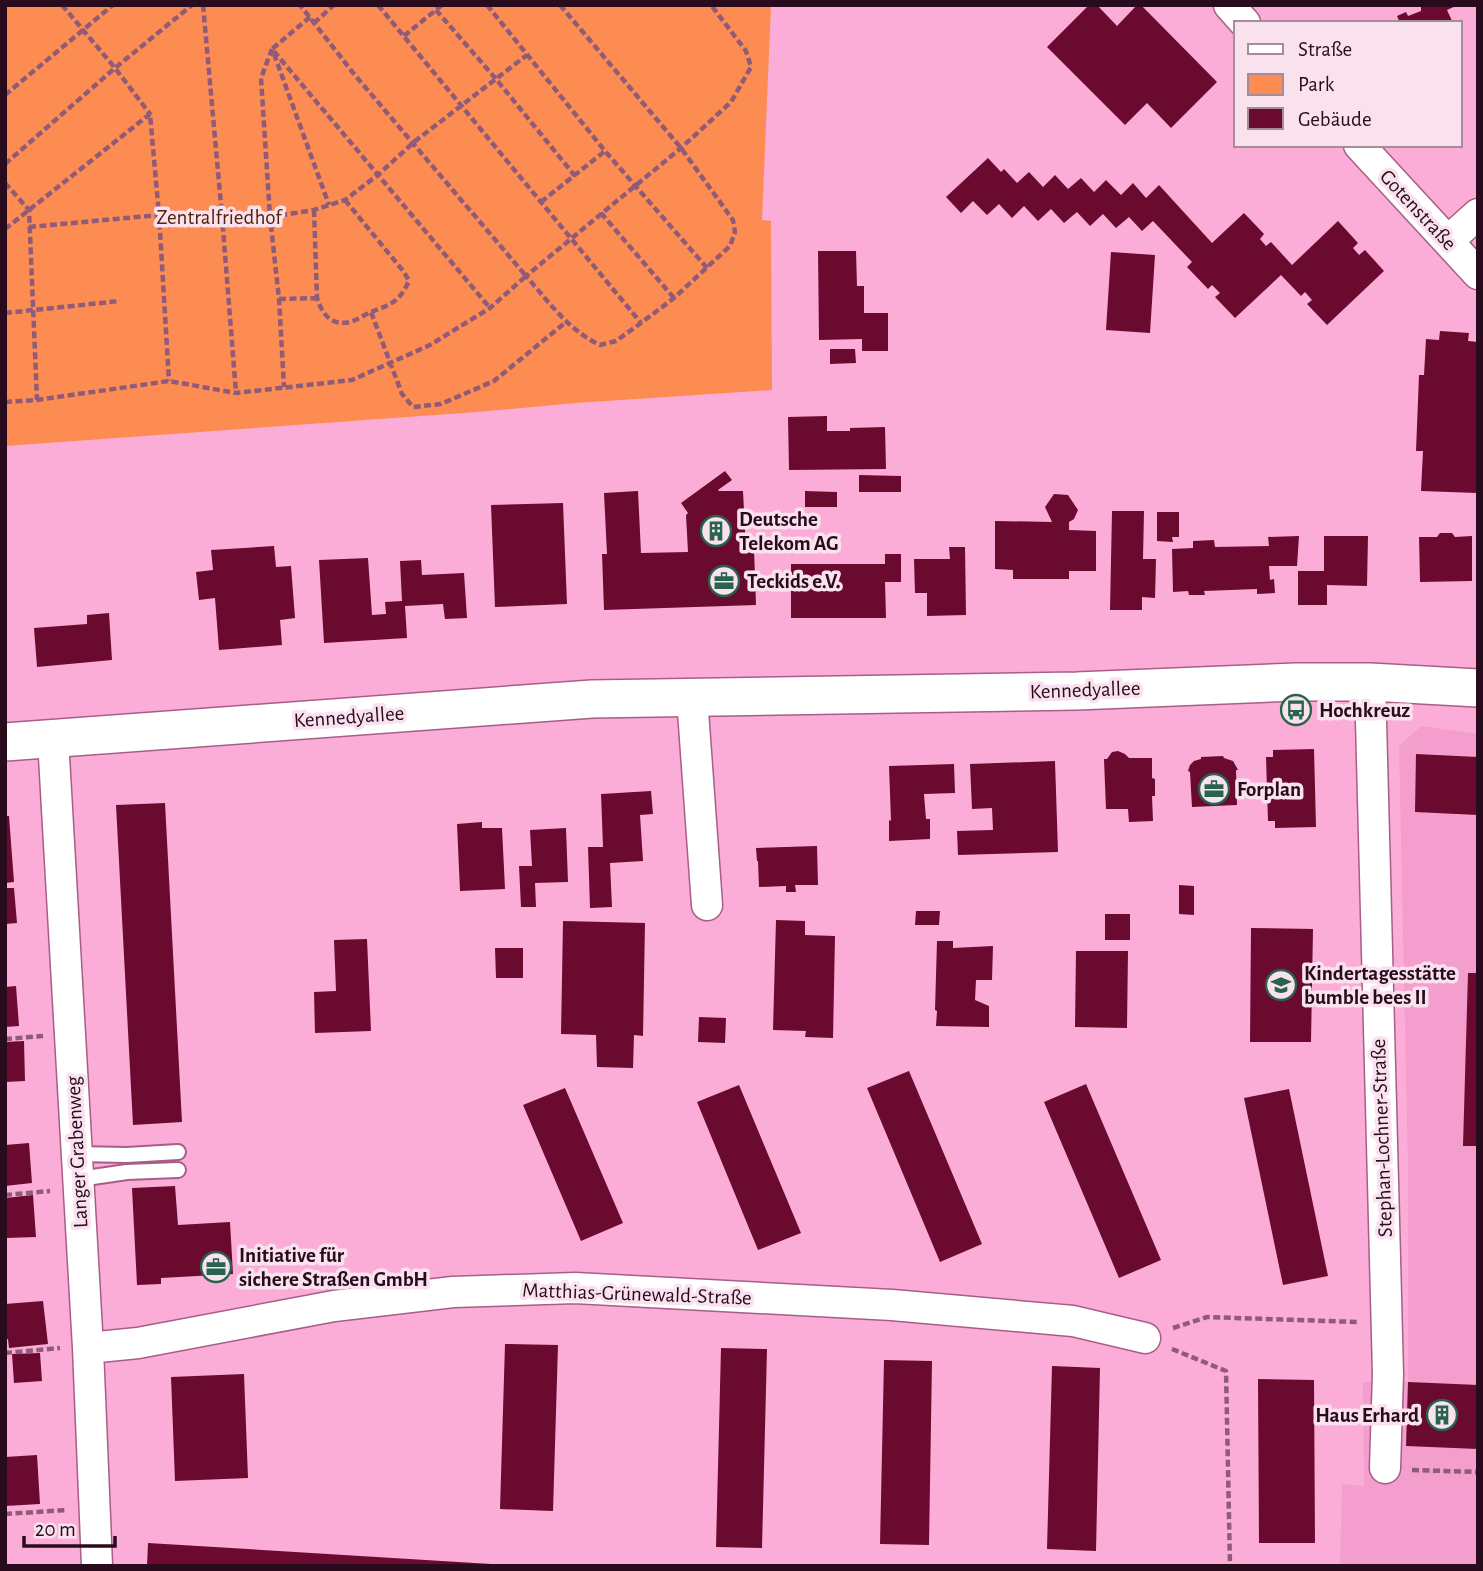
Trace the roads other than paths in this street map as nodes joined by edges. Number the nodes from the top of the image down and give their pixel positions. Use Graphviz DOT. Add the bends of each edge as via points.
graph roads {
  1 [pos="1229,5"];
  2 [pos="1243,21"];
  3 [pos="1361,147"];
  4 [pos="1478,214"];
  5 [pos="1448,241"];
  6 [pos="1478,274"];
  7 [pos="1370,682"];
  8 [pos="1471,682"];
  9 [pos="692,697"];
  10 [pos="53,739"];
  11 [pos="5,742"];
  12 [pos="707,905"];
  13 [pos="178,1152"];
  14 [pos="178,1170"];
  15 [pos="78,1174"];
  16 [pos="1145,1338"];
  17 [pos="88,1348"];
  18 [pos="1385,1468"];
  19 [pos="97,1566"];
  1 -- 2 [label="street"];
  3 -- 5 [label="street, Gotenstraße"];
  4 -- 5 [label="street"];
  5 -- 6 [label="street, Gotenstraße"];
  7 -- 8 [label="street, Kennedyallee"];
  7 -- 9 [label="street, Kennedyallee"];
  7 -- 18 [label="street, Stephan-Lochner-Straße" via="1388,1374"];
  9 -- 10 [label="street, Kennedyallee" via="592,699"];
  9 -- 12 [label="street"];
  10 -- 11 [label="street, Kennedyallee"];
  10 -- 15 [label="street, Langer Grabenweg"];
  13 -- 15 [label="lane" via="127,1155"];
  14 -- 15 [label="lane"];
  15 -- 17 [label="street, Langer Grabenweg"];
  16 -- 17 [label="street, Matthias-Grünewald-Straße" via="1073,1321 906,1306 575,1287 453,1292"];
  17 -- 19 [label="street, Langer Grabenweg"];
}
